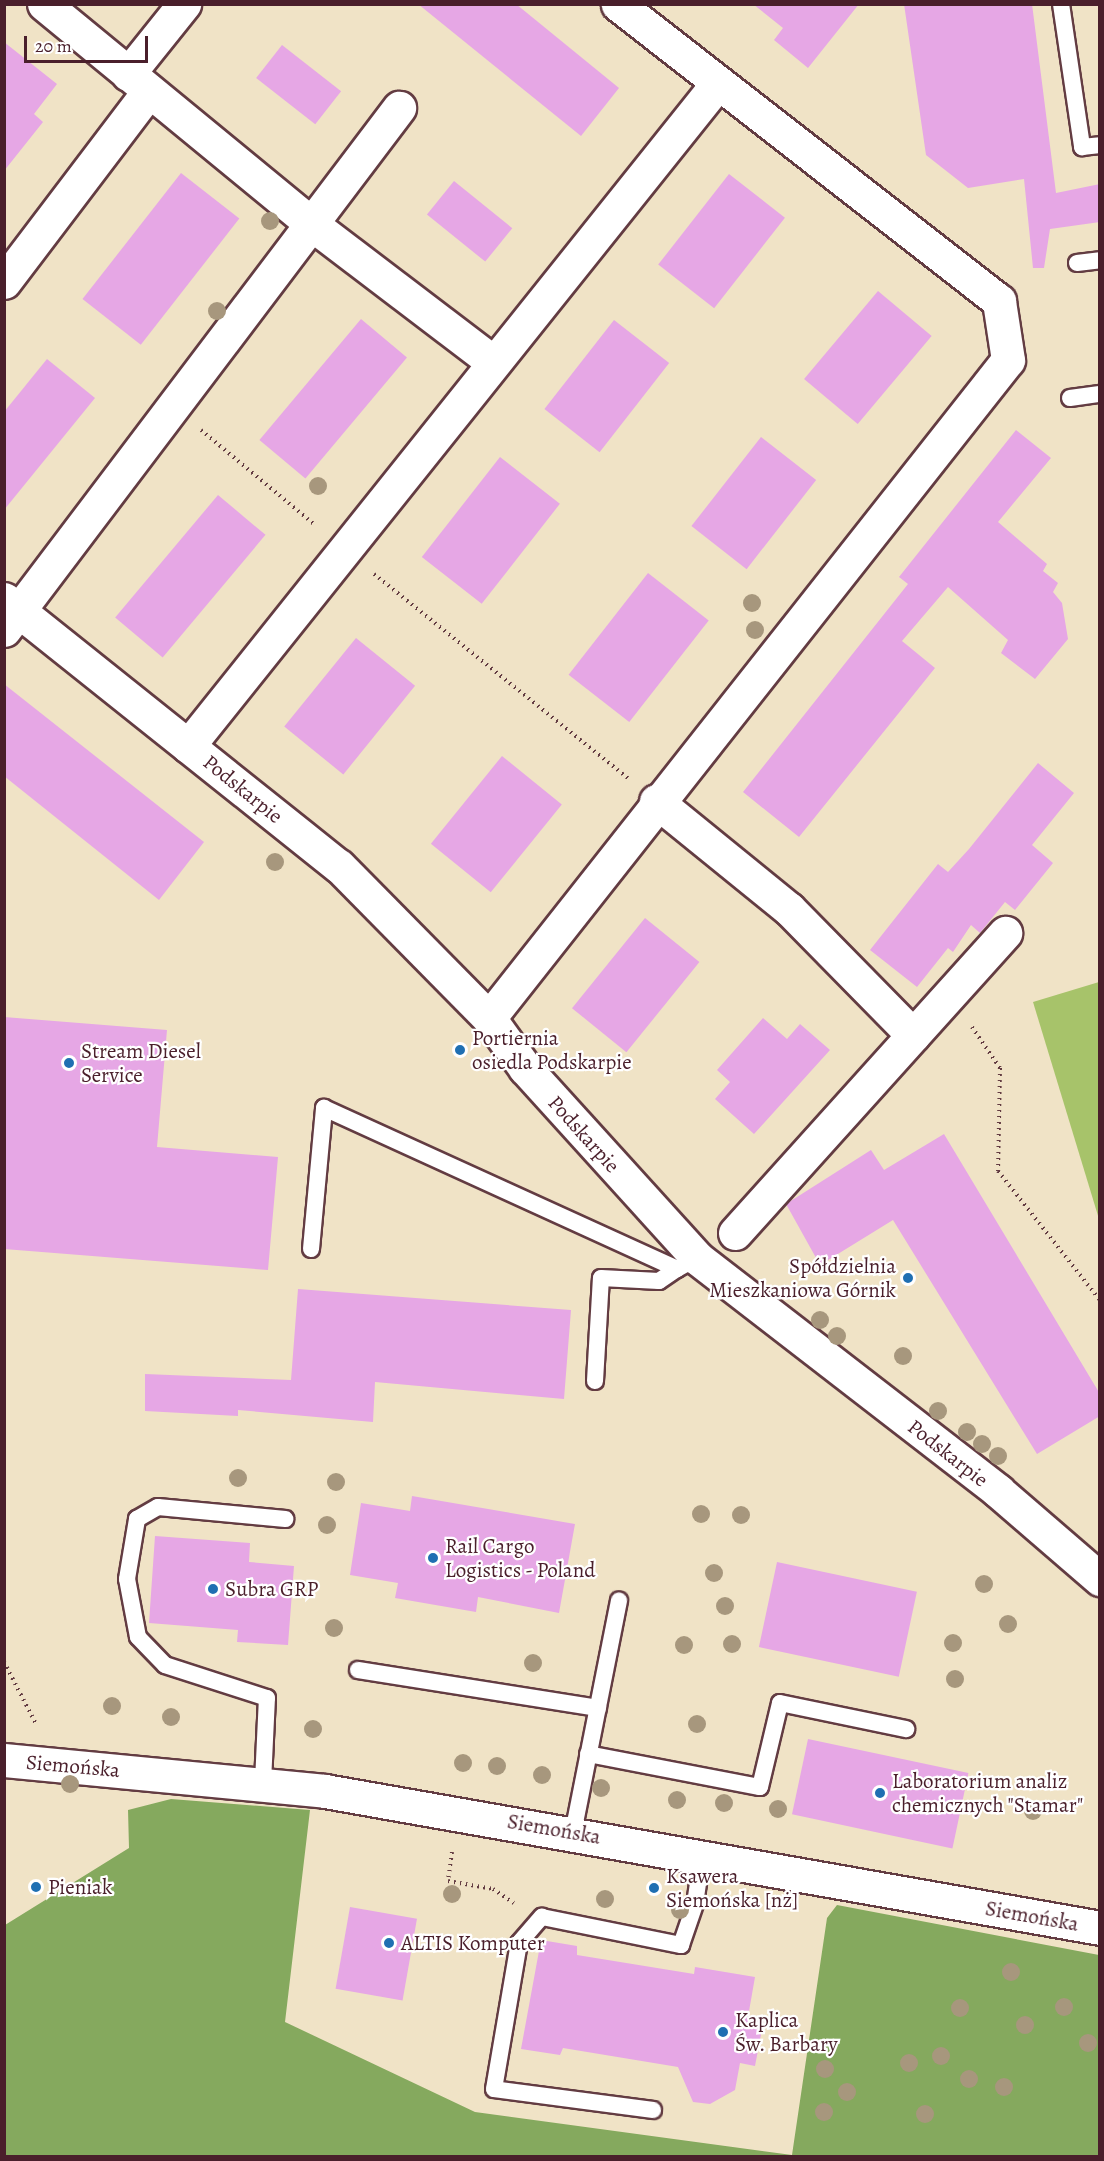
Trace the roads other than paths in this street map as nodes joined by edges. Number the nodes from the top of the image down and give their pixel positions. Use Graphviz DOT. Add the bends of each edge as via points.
graph roads {
  1 [pos="44,4"];
  2 [pos="184,4"];
  3 [pos="618,4"];
  4 [pos="1061,4"];
  5 [pos="139,82"];
  6 [pos="717,84"];
  7 [pos="399,108"];
  8 [pos="1100,145"];
  9 [pos="313,225"];
  10 [pos="1100,260"];
  11 [pos="1077,263"];
  12 [pos="4,282"];
  13 [pos="493,362"];
  14 [pos="1100,393"];
  15 [pos="1070,398"];
  16 [pos="9,613"];
  17 [pos="188,746"];
  18 [pos="656,801"];
  19 [pos="1005,933"];
  20 [pos="489,1018"];
  21 [pos="914,1035"];
  22 [pos="735,1233"];
  23 [pos="311,1249"];
  24 [pos="687,1263"];
  25 [pos="595,1381"];
  26 [pos="285,1519"];
  27 [pos="1100,1580"];
  28 [pos="619,1601"];
  29 [pos="358,1670"];
  30 [pos="598,1708"];
  31 [pos="906,1729"];
  32 [pos="588,1754"];
  33 [pos="4,1760"];
  34 [pos="263,1782"];
  35 [pos="573,1833"];
  36 [pos="702,1856"];
  37 [pos="1100,1928"];
  38 [pos="653,2110"];
  1 -- 5 [label="street"];
  2 -- 5 [label="street"];
  3 -- 6 [label="street"];
  4 -- 8 [label="lane" via="1082,147"];
  5 -- 9 [label="street"];
  5 -- 12 [label="street"];
  6 -- 13 [label="street"];
  6 -- 18 [label="street" via="999,301 1008,360"];
  7 -- 9 [label="street"];
  9 -- 13 [label="street"];
  9 -- 16 [label="street"];
  10 -- 11 [label="lane"];
  13 -- 17 [label="street"];
  14 -- 15 [label="lane"];
  16 -- 17 [label="street, Podskarpie"];
  17 -- 20 [label="street, Podskarpie" via="339,866"];
  18 -- 20 [label="street"];
  18 -- 21 [label="street" via="789,909"];
  19 -- 21 [label="street"];
  20 -- 24 [label="street, Podskarpie" via="525,1068"];
  21 -- 22 [label="street"];
  23 -- 24 [label="lane" via="324,1108"];
  24 -- 25 [label="lane" via="659,1281 601,1278"];
  24 -- 27 [label="street, Podskarpie" via="998,1491"];
  26 -- 34 [label="lane" via="158,1508 136,1519 127,1579 138,1637 165,1665 267,1698"];
  28 -- 30 [label="lane"];
  29 -- 30 [label="lane"];
  30 -- 32 [label="lane"];
  31 -- 32 [label="lane" via="780,1703 760,1787"];
  32 -- 35 [label="lane"];
  33 -- 34 [label="street, Siemońska"];
  34 -- 35 [label="street, Siemońska"];
  35 -- 36 [label="street, Siemońska"];
  36 -- 37 [label="street, Siemońska"];
  36 -- 38 [label="lane" via="695,1904 681,1946 542,1917 519,1943 494,2089"];
}
